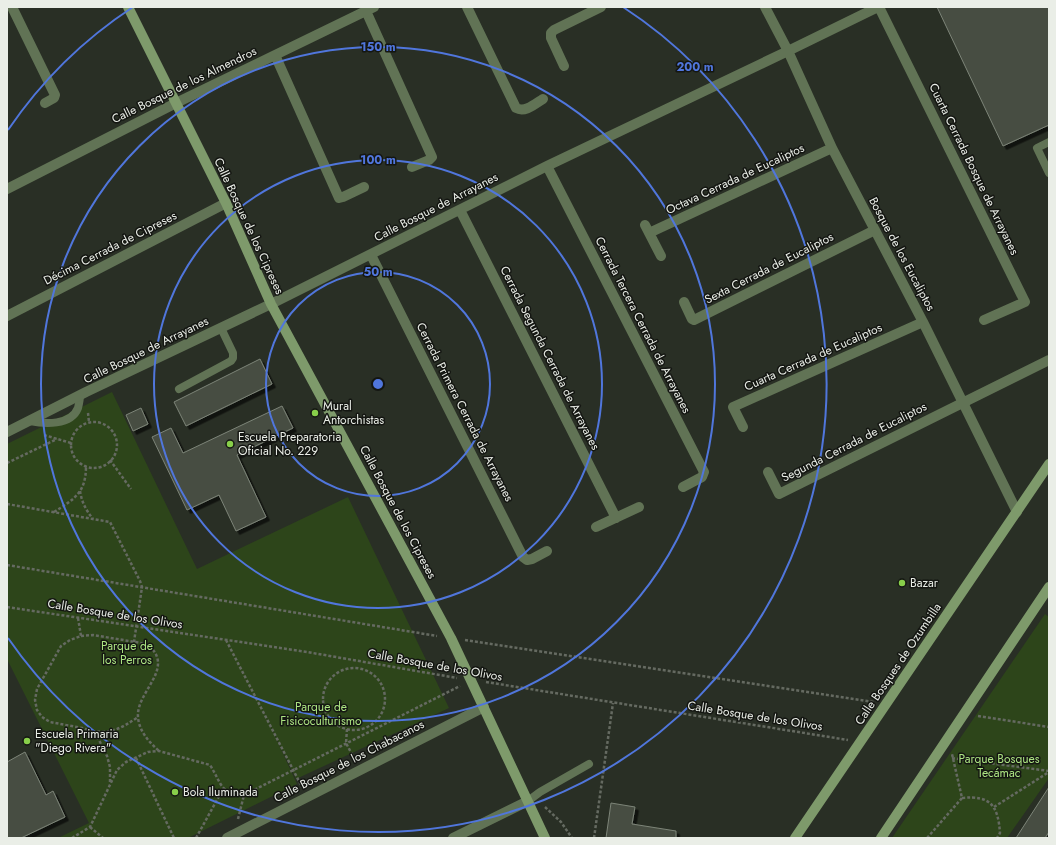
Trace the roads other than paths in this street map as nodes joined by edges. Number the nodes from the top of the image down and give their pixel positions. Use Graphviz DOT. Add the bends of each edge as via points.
graph roads {
  1 [pos="12,7"];
  2 [pos="128,7"];
  3 [pos="467,7"];
  4 [pos="601,7"];
  5 [pos="765,7"];
  6 [pos="879,7"];
  7 [pos="370,9"];
  8 [pos="788,51"];
  9 [pos="276,55"];
  10 [pos="564,66"];
  11 [pos="543,99"];
  12 [pos="45,103"];
  13 [pos="176,103"];
  14 [pos="1049,142"];
  15 [pos="832,148"];
  16 [pos="547,166"];
  17 [pos="412,167"];
  18 [pos="1049,173"];
  19 [pos="364,187"];
  20 [pos="7,189"];
  21 [pos="226,203"];
  22 [pos="460,210"];
  23 [pos="874,230"];
  24 [pos="371,255"];
  25 [pos="661,256"];
  26 [pos="684,302"];
  27 [pos="271,304"];
  28 [pos="7,316"];
  29 [pos="984,320"];
  30 [pos="923,322"];
  31 [pos="221,328"];
  32 [pos="1049,360"];
  33 [pos="179,388"];
  34 [pos="80,396"];
  35 [pos="963,402"];
  36 [pos="30,421"];
  37 [pos="743,427"];
  38 [pos="7,432"];
  39 [pos="1049,464"];
  40 [pos="768,472"];
  41 [pos="683,487"];
  42 [pos="639,507"];
  43 [pos="1017,512"];
  44 [pos="616,518"];
  45 [pos="596,527"];
  46 [pos="547,551"];
  47 [pos="1049,587"];
  48 [pos="484,708"];
  49 [pos="589,764"];
  50 [pos="528,801"];
  51 [pos="230,836"];
  52 [pos="453,838"];
  53 [pos="545,838"];
  54 [pos="795,838"];
  55 [pos="880,838"];
  1 -- 12 [label="street" via="55,95"];
  2 -- 13 [label="street, Calle Bosque de los Cipreses"];
  3 -- 11 [label="street" via="516,108 524,109"];
  4 -- 10 [label="street" via="551,33"];
  5 -- 8 [label="street, Bosque de los Eucaliptos"];
  6 -- 8 [label="street, Calle Bosque de Arrayanes"];
  6 -- 29 [label="street, Cuarta Cerrada Bosque de Arrayanes" via="1025,302"];
  7 -- 9 [label="street, Calle Bosque de los Almendros"];
  7 -- 17 [label="street" via="432,157"];
  8 -- 15 [label="street, Bosque de los Eucaliptos"];
  8 -- 16 [label="street, Calle Bosque de Arrayanes"];
  9 -- 13 [label="street, Calle Bosque de los Almendros"];
  9 -- 19 [label="street" via="340,198"];
  13 -- 20 [label="street, Calle Bosque de los Almendros"];
  13 -- 21 [label="street, Calle Bosque de los Cipreses"];
  14 -- 18 [label="lane" via="1037,148"];
  15 -- 23 [label="street, Bosque de los Eucaliptos"];
  15 -- 25 [label="street, Octava Cerrada de Eucaliptos" via="647,229"];
  16 -- 22 [label="street, Calle Bosque de Arrayanes"];
  16 -- 41 [label="street, Cerrada Tercera Cerrada de Arrayanes" via="704,472 702,477"];
  21 -- 27 [label="street, Calle Bosque de los Cipreses"];
  21 -- 28 [label="street, Décima Cerrada de Cipreses"];
  22 -- 24 [label="street, Calle Bosque de Arrayanes"];
  22 -- 44 [label="street, Cerrada Segunda Cerrada de Arrayanes"];
  23 -- 26 [label="street, Sexta Cerrada de Eucaliptos" via="694,320"];
  23 -- 30 [label="street, Bosque de los Eucaliptos"];
  24 -- 27 [label="street, Calle Bosque de Arrayanes"];
  24 -- 46 [label="street, Cerrada Primera Cerrada de Arrayanes" via="523,557 527,560 532,559"];
  27 -- 31 [label="street, Calle Bosque de Arrayanes"];
  27 -- 48 [label="street, Calle Bosque de los Cipreses" via="451,638"];
  30 -- 35 [label="street, Bosque de los Eucaliptos"];
  30 -- 37 [label="street, Cuarta Cerrada de Eucaliptos" via="733,407"];
  31 -- 33 [label="lane" via="233,358"];
  31 -- 34 [label="street, Calle Bosque de Arrayanes"];
  32 -- 35 [label="street"];
  34 -- 36 [label="street, Calle Bosque de Arrayanes"];
  34 -- 36 [label="lane" via="78,409 71,417 43,424"];
  35 -- 40 [label="street, Segunda Cerrada de Eucaliptos" via="779,494"];
  35 -- 43 [label="street, Bosque de los Eucaliptos"];
  36 -- 38 [label="street, Calle Bosque de Arrayanes"];
  39 -- 43 [label="street, Calle Bosques de Ozumbilla"];
  42 -- 44 [label="street"];
  43 -- 54 [label="street, Calle Bosques de Ozumbilla"];
  44 -- 45 [label="street"];
  47 -- 55 [label="street"];
  48 -- 50 [label="street, Calle Bosque de los Cipreses"];
  48 -- 51 [label="street, Calle Bosque de los Chabacanos"];
  49 -- 50 [label="lane"];
  50 -- 52 [label="street"];
  50 -- 53 [label="street, Calle Bosque de los Cipreses"];
}
